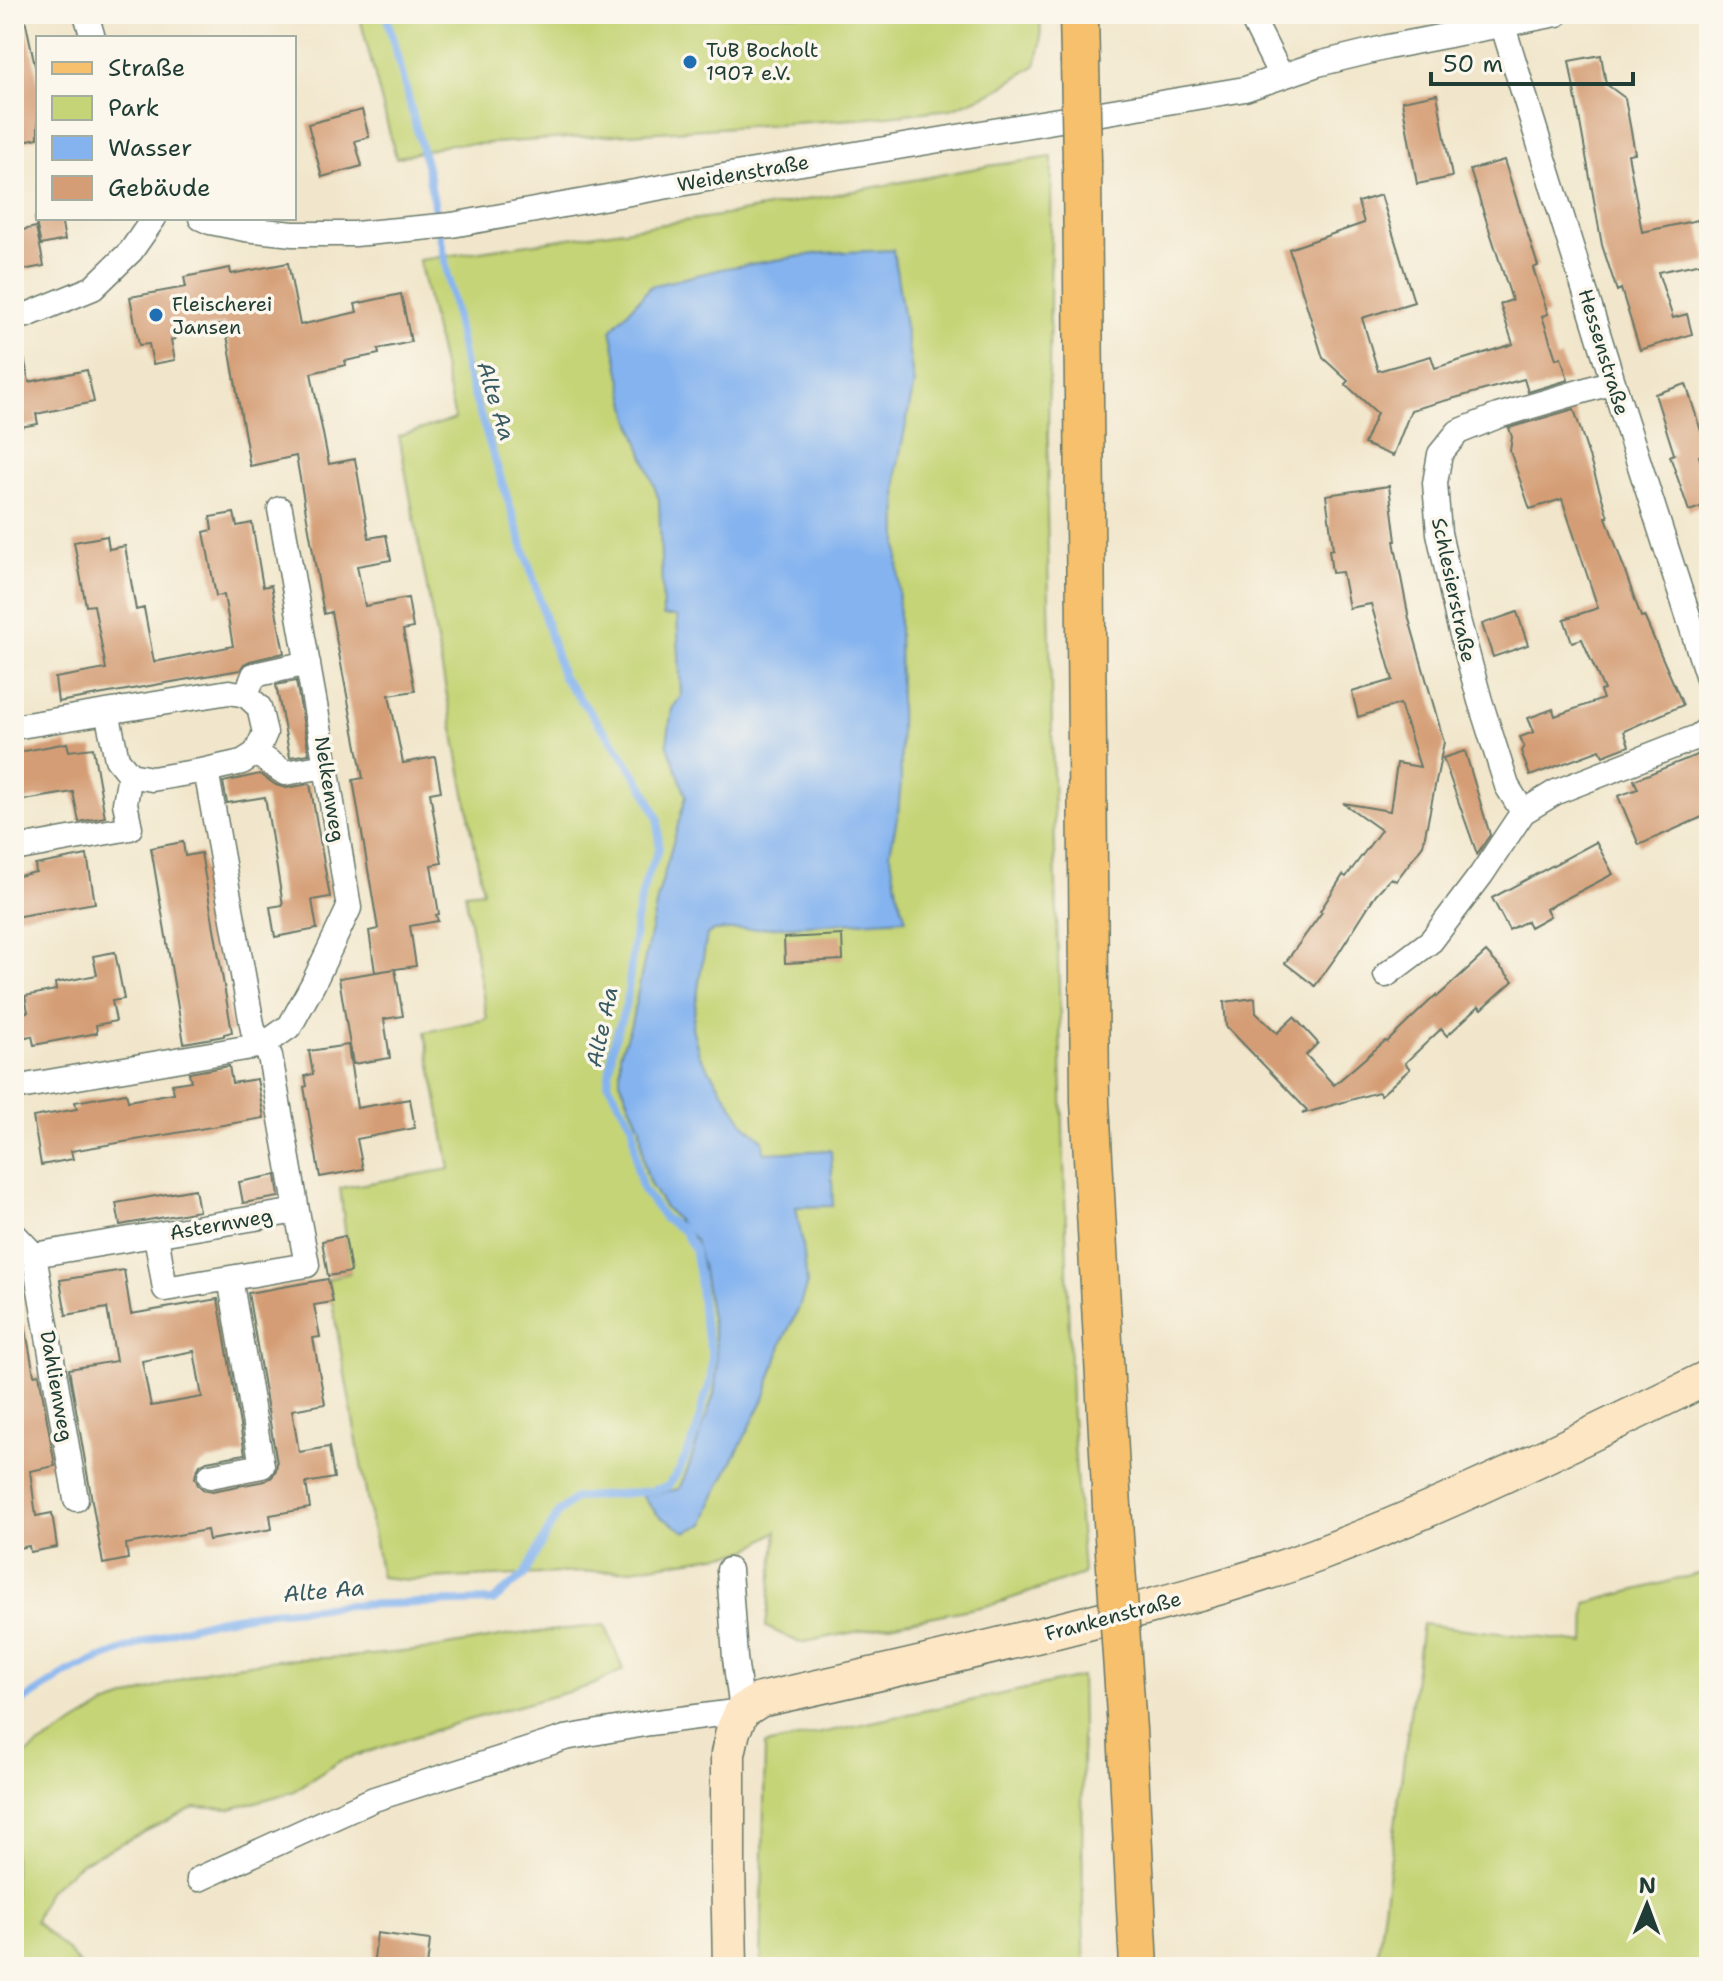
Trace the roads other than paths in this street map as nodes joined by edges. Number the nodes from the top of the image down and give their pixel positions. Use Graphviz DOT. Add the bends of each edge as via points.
graph roads {
  1 [pos="86,14"];
  2 [pos="1079,14"];
  3 [pos="1250,14"];
  4 [pos="1557,14"];
  5 [pos="1502,23"];
  6 [pos="92,36"];
  7 [pos="1281,76"];
  8 [pos="153,220"];
  9 [pos="206,220"];
  10 [pos="14,318"];
  11 [pos="1613,382"];
  12 [pos="280,509"];
  13 [pos="308,663"];
  14 [pos="1709,681"];
  15 [pos="246,695"];
  16 [pos="107,712"];
  17 [pos="14,727"];
  18 [pos="1709,728"];
  19 [pos="256,753"];
  20 [pos="326,766"];
  21 [pos="206,770"];
  22 [pos="130,775"];
  23 [pos="1523,812"];
  24 [pos="14,849"];
  25 [pos="1386,975"];
  26 [pos="263,1045"];
  27 [pos="14,1088"];
  28 [pos="297,1211"];
  29 [pos="14,1234"];
  30 [pos="156,1235"];
  31 [pos="34,1255"];
  32 [pos="230,1278"];
  33 [pos="1709,1377"];
  34 [pos="210,1476"];
  35 [pos="76,1499"];
  36 [pos="729,1570"];
  37 [pos="742,1711"];
  38 [pos="199,1879"];
  39 [pos="730,1967"];
  40 [pos="1139,1967"];
  1 -- 6 [label="street"];
  2 -- 40 [label="main road, bridge" via="1090,1102"];
  3 -- 7 [label="street"];
  4 -- 5 [label="street, Weidenstraße"];
  5 -- 7 [label="street, Weidenstraße"];
  5 -- 11 [label="street, Hessenstraße"];
  7 -- 9 [label="street, Weidenstraße" via="1245,89 417,230 293,234"];
  8 -- 10 [label="street" via="131,251 93,288"];
  11 -- 14 [label="street, Hessenstraße"];
  11 -- 23 [label="street, Schlesierstraße" via="1458,432 1440,454 1435,483 1439,533 1458,620 1507,786"];
  12 -- 13 [label="street, Nelkenweg"];
  13 -- 15 [label="street" via="254,675"];
  13 -- 20 [label="street, Nelkenweg"];
  15 -- 16 [label="street" via="229,692"];
  15 -- 19 [label="street" via="259,707 265,733"];
  16 -- 17 [label="street"];
  16 -- 22 [label="street" via="117,759"];
  18 -- 23 [label="street" via="1556,792"];
  19 -- 20 [label="street" via="285,773"];
  19 -- 21 [label="street" via="242,762"];
  20 -- 26 [label="street, Nelkenweg" via="349,908 290,1026"];
  21 -- 22 [label="street" via="152,779"];
  21 -- 26 [label="street" via="253,1030"];
  22 -- 24 [label="street" via="125,803 130,828"];
  23 -- 25 [label="street" via="1431,941"];
  26 -- 27 [label="street"];
  26 -- 28 [label="street" via="271,1060"];
  28 -- 30 [label="street, Asternweg"];
  28 -- 32 [label="street, Asternweg" via="307,1265"];
  29 -- 31 [label="street"];
  30 -- 31 [label="street, Asternweg"];
  30 -- 32 [label="street, Asternweg" via="165,1289"];
  31 -- 35 [label="street, Dahlienweg"];
  32 -- 34 [label="street" via="262,1466"];
  33 -- 37 [label="street, Frankenstraße" via="1543,1458 1315,1555 1199,1594 760,1700"];
  36 -- 37 [label="street"];
  37 -- 38 [label="street" via="565,1738 374,1799"];
  37 -- 39 [label="street" via="728,1754"];
}
